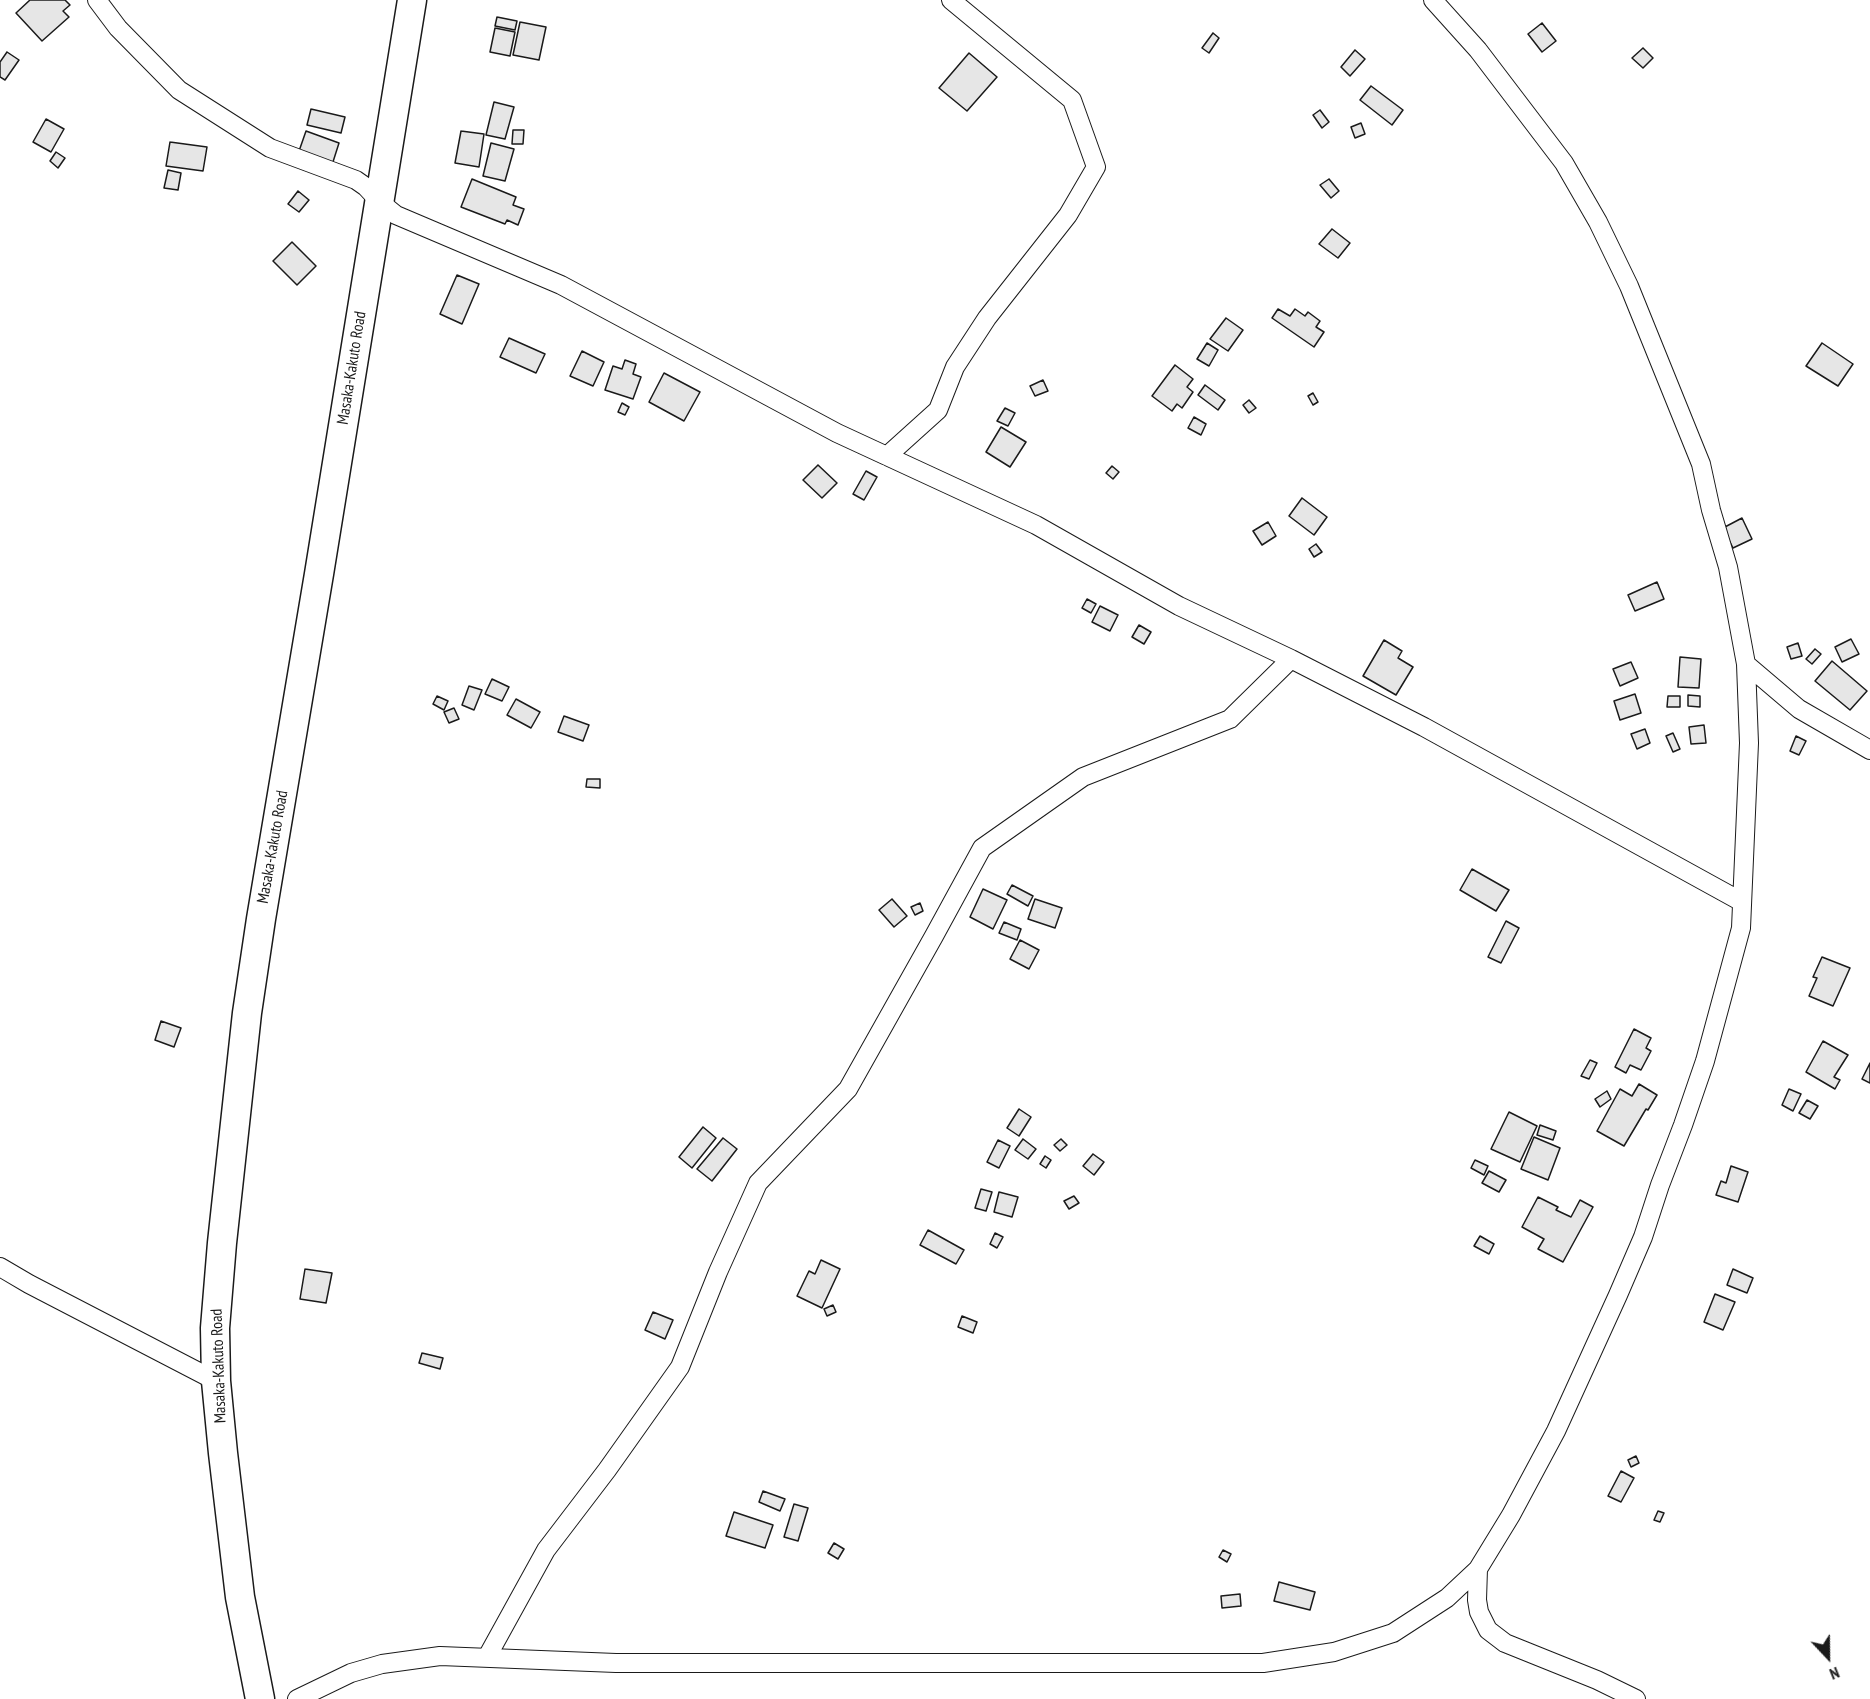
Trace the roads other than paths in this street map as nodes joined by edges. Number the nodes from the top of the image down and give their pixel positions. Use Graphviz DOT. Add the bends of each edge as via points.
graph roads {
  1 [pos="97,0"];
  2 [pos="412,0"];
  3 [pos="951,0"];
  4 [pos="1433,0"];
  5 [pos="380,202"];
  6 [pos="887,456"];
  7 [pos="1291,659"];
  8 [pos="1746,664"];
  9 [pos="1870,750"];
  10 [pos="1742,903"];
  11 [pos="0,1267"];
  12 [pos="216,1381"];
  13 [pos="1478,1569"];
  14 [pos="487,1657"];
  15 [pos="260,1699"];
  16 [pos="297,1699"];
  17 [pos="1636,1699"];
  1 -- 5 [label="street" via="118,28 179,90 270,148 356,180"];
  2 -- 5 [label="highway, Masaka-Kakuto Road"];
  3 -- 6 [label="street" via="1072,99 1096,167 1068,215 968,347 955,367 938,410"];
  4 -- 8 [label="street" via="1478,50 1564,163 1629,286 1701,464 1728,567"];
  5 -- 6 [label="street" via="396,215 561,285"];
  5 -- 12 [label="highway, Masaka-Kakuto Road" via="247,1013 221,1254 215,1328"];
  6 -- 7 [label="street" via="1036,525 1179,606"];
  7 -- 10 [label="street" via="1424,727"];
  7 -- 14 [label="street" via="1230,719 1083,777 982,848 848,1089 758,1183 680,1367 546,1550"];
  8 -- 9 [label="street" via="1799,709"];
  8 -- 10 [label="street" via="1749,743"];
  10 -- 13 [label="street" via="1741,928 1705,1061 1643,1237 1556,1431"];
  11 -- 12 [label="street"];
  12 -- 15 [label="highway, Masaka-Kakuto Road" via="240,1597"];
  13 -- 14 [label="street" via="1447,1598 1393,1633 1335,1652 1263,1663 616,1663"];
  13 -- 17 [label="street" via="1479,1612 1488,1630 1505,1643"];
  14 -- 16 [label="street" via="440,1656 382,1664 351,1673"];
}
